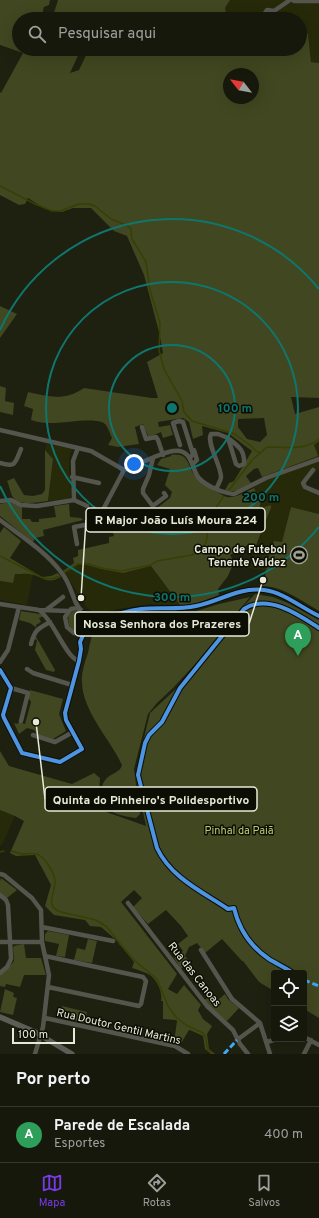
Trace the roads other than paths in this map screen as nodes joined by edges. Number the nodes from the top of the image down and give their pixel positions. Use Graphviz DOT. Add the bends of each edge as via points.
graph roads {
  1 [pos="290,0"];
  2 [pos="294,0"];
  3 [pos="319,1"];
  4 [pos="266,12"];
  5 [pos="142,427"];
  6 [pos="0,430"];
  7 [pos="228,438"];
  8 [pos="190,441"];
  9 [pos="180,445"];
  10 [pos="78,448"];
  11 [pos="20,449"];
  12 [pos="163,455"];
  13 [pos="153,458"];
  14 [pos="190,458"];
  15 [pos="319,460"];
  16 [pos="0,463"];
  17 [pos="193,464"];
  18 [pos="124,470"];
  19 [pos="313,470"];
  20 [pos="72,477"];
  21 [pos="99,483"];
  22 [pos="216,489"];
  23 [pos="164,493"];
  24 [pos="319,493"];
  25 [pos="74,500"];
  26 [pos="0,501"];
  27 [pos="87,506"];
  28 [pos="0,520"];
  29 [pos="77,544"];
  30 [pos="70,589"];
  31 [pos="64,596"];
  32 [pos="0,604"];
  33 [pos="19,606"];
  34 [pos="39,610"];
  35 [pos="46,610"];
  36 [pos="70,610"];
  37 [pos="52,611"];
  38 [pos="83,611"];
  39 [pos="99,616"];
  40 [pos="319,616"];
  41 [pos="65,621"];
  42 [pos="50,622"];
  43 [pos="86,628"];
  44 [pos="72,632"];
  45 [pos="80,642"];
  46 [pos="31,644"];
  47 [pos="79,661"];
  48 [pos="0,662"];
  49 [pos="27,669"];
  50 [pos="0,670"];
  51 [pos="72,685"];
  52 [pos="11,688"];
  53 [pos="21,721"];
  54 [pos="73,732"];
  55 [pos="33,735"];
  56 [pos="0,874"];
  57 [pos="0,895"];
  58 [pos="128,903"];
  59 [pos="42,927"];
  60 [pos="114,941"];
  61 [pos="0,942"];
  62 [pos="10,942"];
  63 [pos="42,942"];
  64 [pos="201,950"];
  65 [pos="45,956"];
  66 [pos="0,973"];
  67 [pos="48,987"];
  68 [pos="0,1017"];
  69 [pos="45,1018"];
  70 [pos="260,1023"];
  71 [pos="41,1036"];
  72 [pos="307,1038"];
  73 [pos="237,1040"];
  74 [pos="311,1040"];
  75 [pos="271,1041"];
  76 [pos="267,1042"];
  77 [pos="319,1045"];
  78 [pos="35,1054"];
  79 [pos="72,1054"];
  80 [pos="188,1054"];
  81 [pos="248,1054"];
  82 [pos="270,1054"];
  83 [pos="304,1054"];
  1 -- 4 [label="street" via="274,11"];
  2 -- 3 [label="street"];
  5 -- 12 [label="street" via="146,439 156,437"];
  6 -- 10 [label="street"];
  7 -- 7 [label="street" via="236,464 244,464 245,457 241,448"];
  7 -- 22 [label="street" via="218,434 210,436 221,477"];
  8 -- 9 [label="street" via="183,422 173,423"];
  8 -- 14 [label="street" via="193,454"];
  8 -- 17 [label="street" via="197,460"];
  10 -- 18 [label="street" via="98,454"];
  10 -- 20 [label="street" via="72,461"];
  11 -- 16 [label="street" via="13,465"];
  12 -- 13 [label="street"];
  12 -- 14 [label="street" via="179,451"];
  13 -- 18 [label="street"];
  13 -- 23 [label="street" via="143,493 152,505 166,496"];
  14 -- 17 [label="street"];
  15 -- 22 [label="street" via="266,478 234,494"];
  17 -- 22 [label="street" via="196,474 203,482"];
  18 -- 29 [label="street" via="96,523 74,527"];
  19 -- 24 [label="street" via="303,483 305,488"];
  20 -- 21 [label="street"];
  20 -- 25 [label="street"];
  25 -- 26 [label="street" via="37,506 21,505 11,500"];
  25 -- 27 [label="street"];
  28 -- 30 [label="street" via="52,562 62,572"];
  30 -- 36 [label="street"];
  30 -- 38 [label="street"];
  31 -- 35 [label="street"];
  32 -- 33 [label="street"];
  33 -- 34 [label="street"];
  33 -- 48 [label="street" via="8,650"];
  34 -- 35 [label="street"];
  34 -- 42 [label="street"];
  35 -- 37 [label="street"];
  36 -- 37 [label="street"];
  36 -- 38 [label="street" via="77,608"];
  36 -- 41 [label="street"];
  37 -- 41 [label="street"];
  38 -- 39 [label="street" via="90,616"];
  38 -- 43 [label="street" via="87,619"];
  39 -- 40 [label="street" via="141,609 197,606 237,592 256,590 269,591"];
  39 -- 43 [label="street"];
  41 -- 44 [label="street"];
  42 -- 46 [label="street" via="35,632"];
  42 -- 47 [label="street" via="71,655"];
  43 -- 44 [label="street" via="80,633"];
  43 -- 45 [label="street"];
  44 -- 45 [label="street"];
  45 -- 47 [label="street"];
  47 -- 51 [label="street"];
  49 -- 51 [label="street"];
  50 -- 52 [label="street"];
  51 -- 54 [label="street" via="64,713"];
  52 -- 53 [label="street" via="28,693"];
  52 -- 54 [label="street" via="3,715 22,753 60,762 82,749"];
  54 -- 55 [label="street" via="55,742"];
  56 -- 59 [label="street" via="36,902 41,910"];
  57 -- 62 [label="street" via="8,905"];
  58 -- 73 [label="street, Rua das Canoas" via="207,1006 233,1030"];
  59 -- 60 [label="street"];
  59 -- 63 [label="street"];
  61 -- 62 [label="street"];
  62 -- 63 [label="street"];
  62 -- 66 [label="street" via="11,961"];
  63 -- 65 [label="street"];
  64 -- 70 [label="street" via="232,999"];
  65 -- 67 [label="street" via="49,975"];
  65 -- 67 [label="street" via="144,978 146,982 139,1006"];
  67 -- 69 [label="street"];
  68 -- 71 [label="main road"];
  69 -- 71 [label="street"];
  69 -- 80 [label="street, Rua Doutor Gentil Martins" via="175,1046"];
  70 -- 73 [label="street"];
  70 -- 76 [label="street"];
  71 -- 78 [label="street"];
  71 -- 79 [label="main road"];
  72 -- 74 [label="street"];
  73 -- 81 [label="street, Rua das Canoas"];
  74 -- 77 [label="street"];
  74 -- 83 [label="street"];
  75 -- 76 [label="street"];
  76 -- 82 [label="street"];
}
